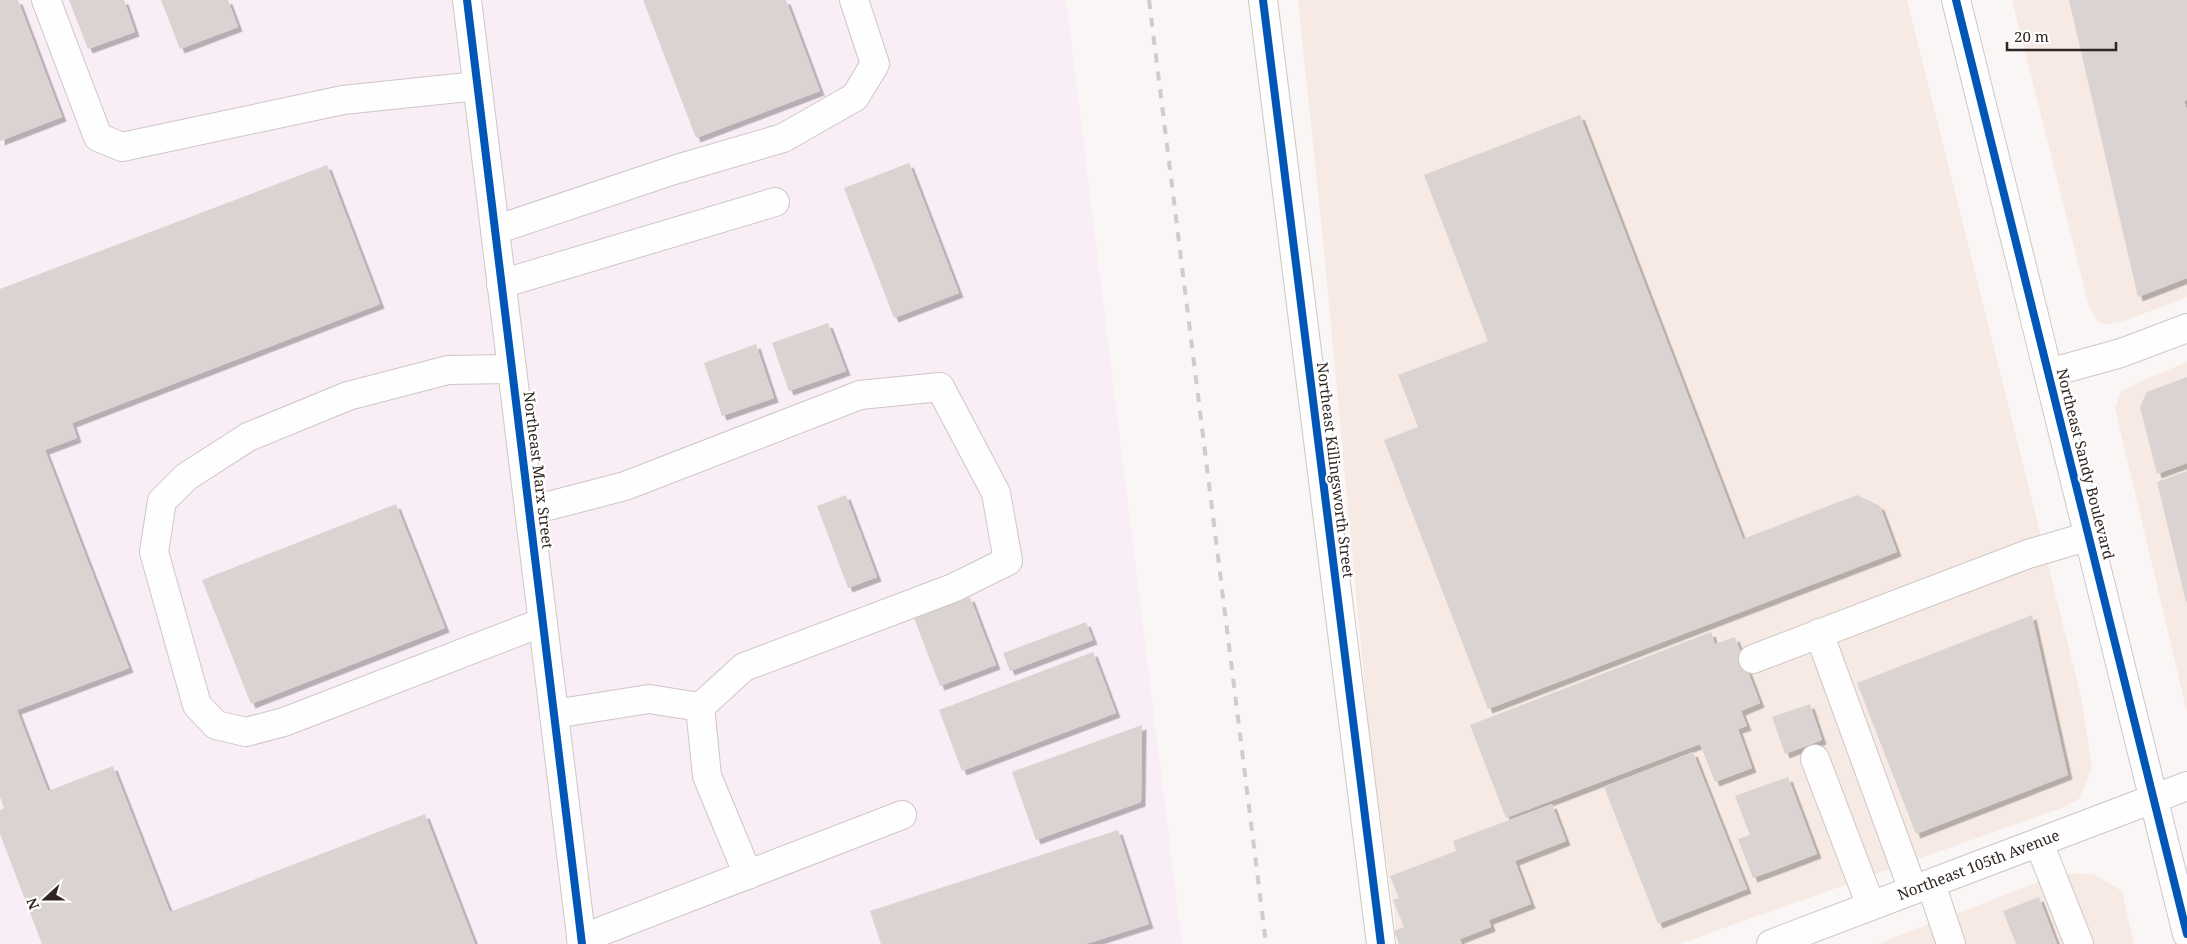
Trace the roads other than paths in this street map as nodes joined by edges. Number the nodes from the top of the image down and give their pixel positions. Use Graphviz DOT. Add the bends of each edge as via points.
graph roads {
  1 [pos="46,0"];
  2 [pos="466,0"];
  3 [pos="854,0"];
  4 [pos="1263,0"];
  5 [pos="1956,0"];
  6 [pos="477,86"];
  7 [pos="775,202"];
  8 [pos="494,230"];
  9 [pos="501,284"];
  10 [pos="2187,328"];
  11 [pos="512,369"];
  12 [pos="2049,373"];
  13 [pos="529,511"];
  14 [pos="2089,536"];
  15 [pos="543,622"];
  16 [pos="1818,632"];
  17 [pos="1753,659"];
  18 [pos="700,707"];
  19 [pos="554,714"];
  20 [pos="1815,759"];
  21 [pos="2187,786"];
  22 [pos="2154,800"];
  23 [pos="902,815"];
  24 [pos="2039,843"];
  25 [pos="748,875"];
  26 [pos="1922,887"];
  27 [pos="1871,906"];
  28 [pos="2187,934"];
  29 [pos="582,942"];
  30 [pos="1381,944"];
  31 [pos="1771,944"];
  32 [pos="1951,944"];
  33 [pos="2079,944"];
  1 -- 6 [label="street" via="98,137 122,147 342,100"];
  2 -- 6 [label="street, Northeast Marx Street"];
  3 -- 8 [label="street" via="875,64 855,98 783,138 677,169"];
  4 -- 30 [label="street, Northeast Killingsworth Street"];
  5 -- 12 [label="street, Northeast Sandy Boulevard"];
  6 -- 8 [label="street, Northeast Marx Street"];
  7 -- 9 [label="street"];
  8 -- 9 [label="street, Northeast Marx Street"];
  9 -- 11 [label="street, Northeast Marx Street"];
  10 -- 12 [label="street" via="2121,353"];
  11 -- 13 [label="street, Northeast Marx Street"];
  11 -- 15 [label="street" via="448,370 348,396 248,437 186,477 162,501 154,552 197,704 216,725 246,732 284,722"];
  12 -- 14 [label="street, Northeast Sandy Boulevard"];
  13 -- 15 [label="street, Northeast Marx Street"];
  13 -- 18 [label="street" via="624,486 860,395 940,387 996,493 1008,561 953,588 744,667"];
  14 -- 16 [label="street" via="2028,554"];
  14 -- 22 [label="street, Northeast Sandy Boulevard"];
  15 -- 19 [label="street, Northeast Marx Street"];
  16 -- 17 [label="street"];
  16 -- 26 [label="street"];
  18 -- 19 [label="street" via="650,700"];
  18 -- 25 [label="street" via="707,776"];
  19 -- 29 [label="street, Northeast Marx Street"];
  20 -- 27 [label="street"];
  21 -- 22 [label="street, Northeast 105th Avenue"];
  22 -- 24 [label="street, Northeast 105th Avenue"];
  22 -- 28 [label="street, Northeast Sandy Boulevard"];
  23 -- 25 [label="street"];
  24 -- 26 [label="street, Northeast 105th Avenue"];
  24 -- 33 [label="street"];
  25 -- 29 [label="street"];
  26 -- 27 [label="street, Northeast 105th Avenue"];
  26 -- 32 [label="street"];
  27 -- 31 [label="street, Northeast 105th Avenue"];
}
